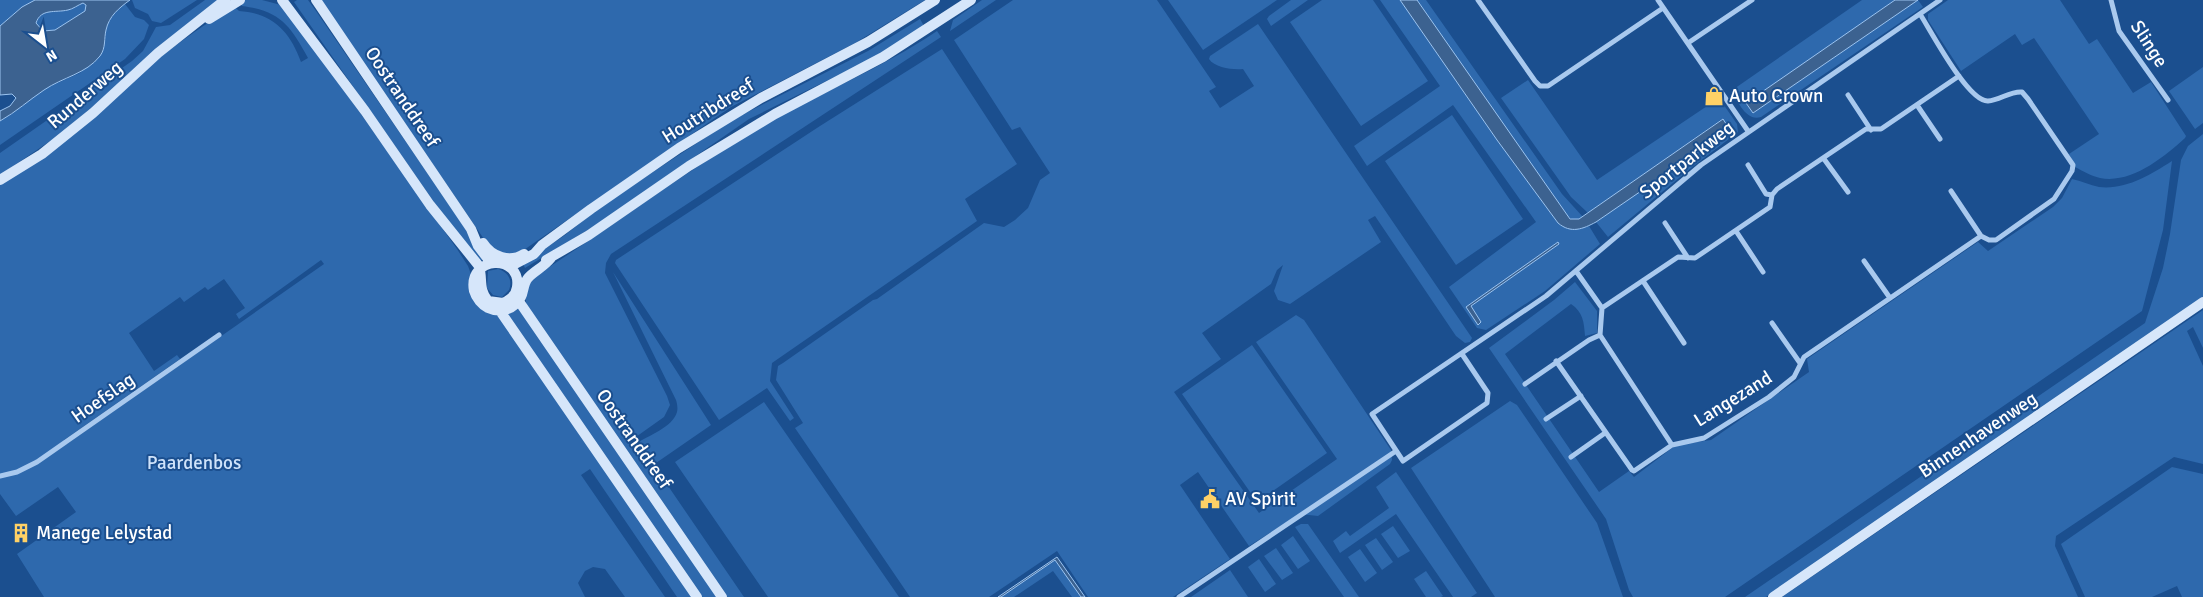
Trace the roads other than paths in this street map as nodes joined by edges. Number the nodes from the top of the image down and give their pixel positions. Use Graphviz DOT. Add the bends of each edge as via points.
graph roads {
  1 [pos="225,0"];
  2 [pos="240,0"];
  3 [pos="282,0"];
  4 [pos="316,0"];
  5 [pos="935,0"];
  6 [pos="970,0"];
  7 [pos="1478,0"];
  8 [pos="1658,0"];
  9 [pos="1752,0"];
  10 [pos="1940,0"];
  11 [pos="2111,0"];
  12 [pos="1663,8"];
  13 [pos="1920,14"];
  14 [pos="188,30"];
  15 [pos="1688,43"];
  16 [pos="1959,76"];
  17 [pos="1848,95"];
  18 [pos="2168,100"];
  19 [pos="1918,105"];
  20 [pos="1871,130"];
  21 [pos="1748,131"];
  22 [pos="1940,139"];
  23 [pos="1824,159"];
  24 [pos="1748,165"];
  25 [pos="0,180"];
  26 [pos="1951,191"];
  27 [pos="1848,192"];
  28 [pos="1772,195"];
  29 [pos="1665,223"];
  30 [pos="471,229"];
  31 [pos="1736,231"];
  32 [pos="1980,236"];
  33 [pos="542,246"];
  34 [pos="1688,258"];
  35 [pos="1864,261"];
  36 [pos="492,263"];
  37 [pos="509,268"];
  38 [pos="1576,271"];
  39 [pos="478,272"];
  40 [pos="1763,272"];
  41 [pos="1643,281"];
  42 [pos="521,284"];
  43 [pos="517,297"];
  44 [pos="1890,298"];
  45 [pos="2203,302"];
  46 [pos="1602,308"];
  47 [pos="500,311"];
  48 [pos="1772,323"];
  49 [pos="219,335"];
  50 [pos="1600,335"];
  51 [pos="1684,343"];
  52 [pos="1462,354"];
  53 [pos="1556,361"];
  54 [pos="1800,364"];
  55 [pos="1525,384"];
  56 [pos="1581,396"];
  57 [pos="1546,419"];
  58 [pos="1605,433"];
  59 [pos="1672,446"];
  60 [pos="1396,451"];
  61 [pos="1571,457"];
  62 [pos="0,476"];
  63 [pos="697,597"];
  64 [pos="722,597"];
  65 [pos="1179,597"];
  66 [pos="1773,597"];
  1 -- 14 [label="main road, Runderweg"];
  2 -- 14 [label="main road, Runderweg"];
  3 -- 39 [label="main road, Oostranddreef" via="366,111"];
  4 -- 30 [label="main road, Oostranddreef"];
  5 -- 33 [label="main road, Houtribdreef" via="868,42 761,98 679,148"];
  6 -- 42 [label="main road, Houtribdreef" via="883,58 775,114 689,166 527,271"];
  7 -- 12 [label="street" via="1540,86 1548,86"];
  8 -- 12 [label="street"];
  9 -- 15 [label="street"];
  10 -- 13 [label="street, Sportparkweg"];
  11 -- 18 [label="street, Slinge" via="2119,32"];
  12 -- 15 [label="street"];
  13 -- 16 [label="street"];
  13 -- 21 [label="street, Sportparkweg"];
  14 -- 25 [label="main road, Runderweg" via="42,154"];
  15 -- 21 [label="street"];
  16 -- 19 [label="street"];
  16 -- 32 [label="street" via="1980,100 1989,101 2016,91 2022,92 2072,165 2072,171 2054,200 1996,240"];
  17 -- 20 [label="street"];
  19 -- 20 [label="street" via="1881,129"];
  19 -- 22 [label="street"];
  20 -- 23 [label="street" via="1866,129"];
  21 -- 38 [label="street, Sportparkweg" via="1701,165"];
  23 -- 27 [label="street"];
  23 -- 28 [label="street"];
  24 -- 28 [label="street" via="1766,194"];
  26 -- 32 [label="street"];
  28 -- 31 [label="street" via="1770,207"];
  29 -- 34 [label="street"];
  30 -- 33 [label="main road" via="490,252 506,258 516,258"];
  30 -- 36 [label="main road, Oostranddreef" via="478,246"];
  31 -- 34 [label="street" via="1695,258"];
  31 -- 40 [label="street"];
  32 -- 44 [label="street, Langezand"];
  33 -- 37 [label="main road, Houtribdreef"];
  34 -- 41 [label="street" via="1678,257"];
  35 -- 44 [label="street"];
  36 -- 37 [label="main road"];
  36 -- 39 [label="main road"];
  37 -- 42 [label="main road"];
  38 -- 46 [label="street"];
  38 -- 52 [label="street, Sportparkweg" via="1546,296"];
  39 -- 43 [label="main road" via="481,289 488,300 503,304"];
  39 -- 47 [label="main road" via="474,291 478,300 486,307"];
  41 -- 46 [label="street"];
  41 -- 51 [label="street"];
  42 -- 43 [label="main road"];
  43 -- 47 [label="main road" via="512,307"];
  43 -- 64 [label="main road, Oostranddreef"];
  44 -- 54 [label="street, Langezand" via="1804,357"];
  45 -- 66 [label="main road, Binnenhavenweg"];
  46 -- 50 [label="street"];
  47 -- 63 [label="main road, Oostranddreef"];
  48 -- 54 [label="street"];
  49 -- 62 [label="street, Hoefslag" via="37,462"];
  50 -- 53 [label="street"];
  50 -- 59 [label="street"];
  52 -- 60 [label="street, Sportparkweg" via="1372,414"];
  52 -- 60 [label="street" via="1488,393 1487,402 1403,460"];
  53 -- 55 [label="street"];
  53 -- 56 [label="street, Langezand"];
  54 -- 59 [label="street, Langezand" via="1794,377 1768,397 1704,438"];
  56 -- 57 [label="street"];
  56 -- 58 [label="street, Langezand"];
  58 -- 59 [label="street, Langezand" via="1634,471"];
  58 -- 61 [label="street"];
  60 -- 65 [label="street"];
}
